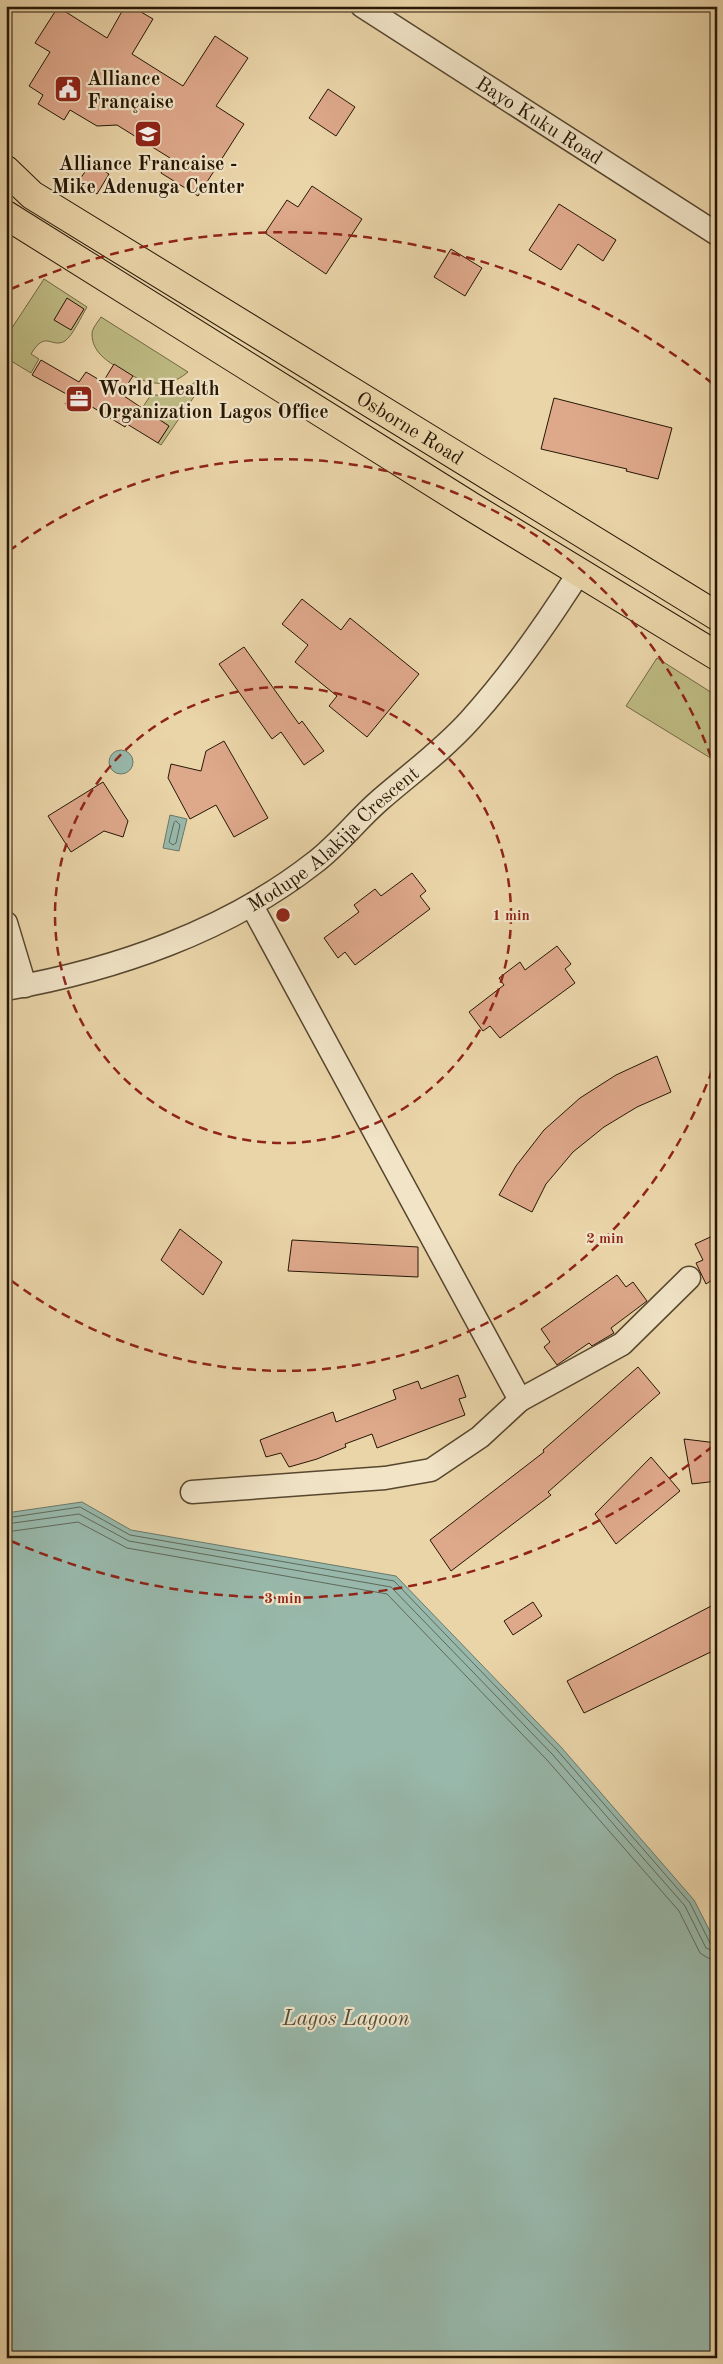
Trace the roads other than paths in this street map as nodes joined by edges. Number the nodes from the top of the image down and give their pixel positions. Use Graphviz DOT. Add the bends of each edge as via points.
graph roads {
  1 [pos="362,6"];
  2 [pos="6,170"];
  3 [pos="6,214"];
  4 [pos="717,234"];
  5 [pos="580,571"];
  6 [pos="717,616"];
  7 [pos="717,656"];
  8 [pos="252,906"];
  9 [pos="6,923"];
  10 [pos="16,988"];
  11 [pos="689,1278"];
  12 [pos="520,1400"];
  13 [pos="192,1492"];
  1 -- 4 [label="street, Bayo Kuku Road"];
  2 -- 6 [label="main road, Osborne Road" via="32,195"];
  3 -- 5 [label="main road, Osborne Road" via="472,507"];
  5 -- 7 [label="main road, Osborne Road"];
  5 -- 8 [label="street, Modupe Alakija Crescent" via="546,624 470,721 315,862"];
  8 -- 10 [label="street, Modupe Alakija Crescent" via="173,943 88,971"];
  8 -- 12 [label="street"];
  9 -- 10 [label="street"];
  11 -- 12 [label="street" via="622,1344"];
  12 -- 13 [label="street" via="480,1437 431,1470 366,1480"];
}
